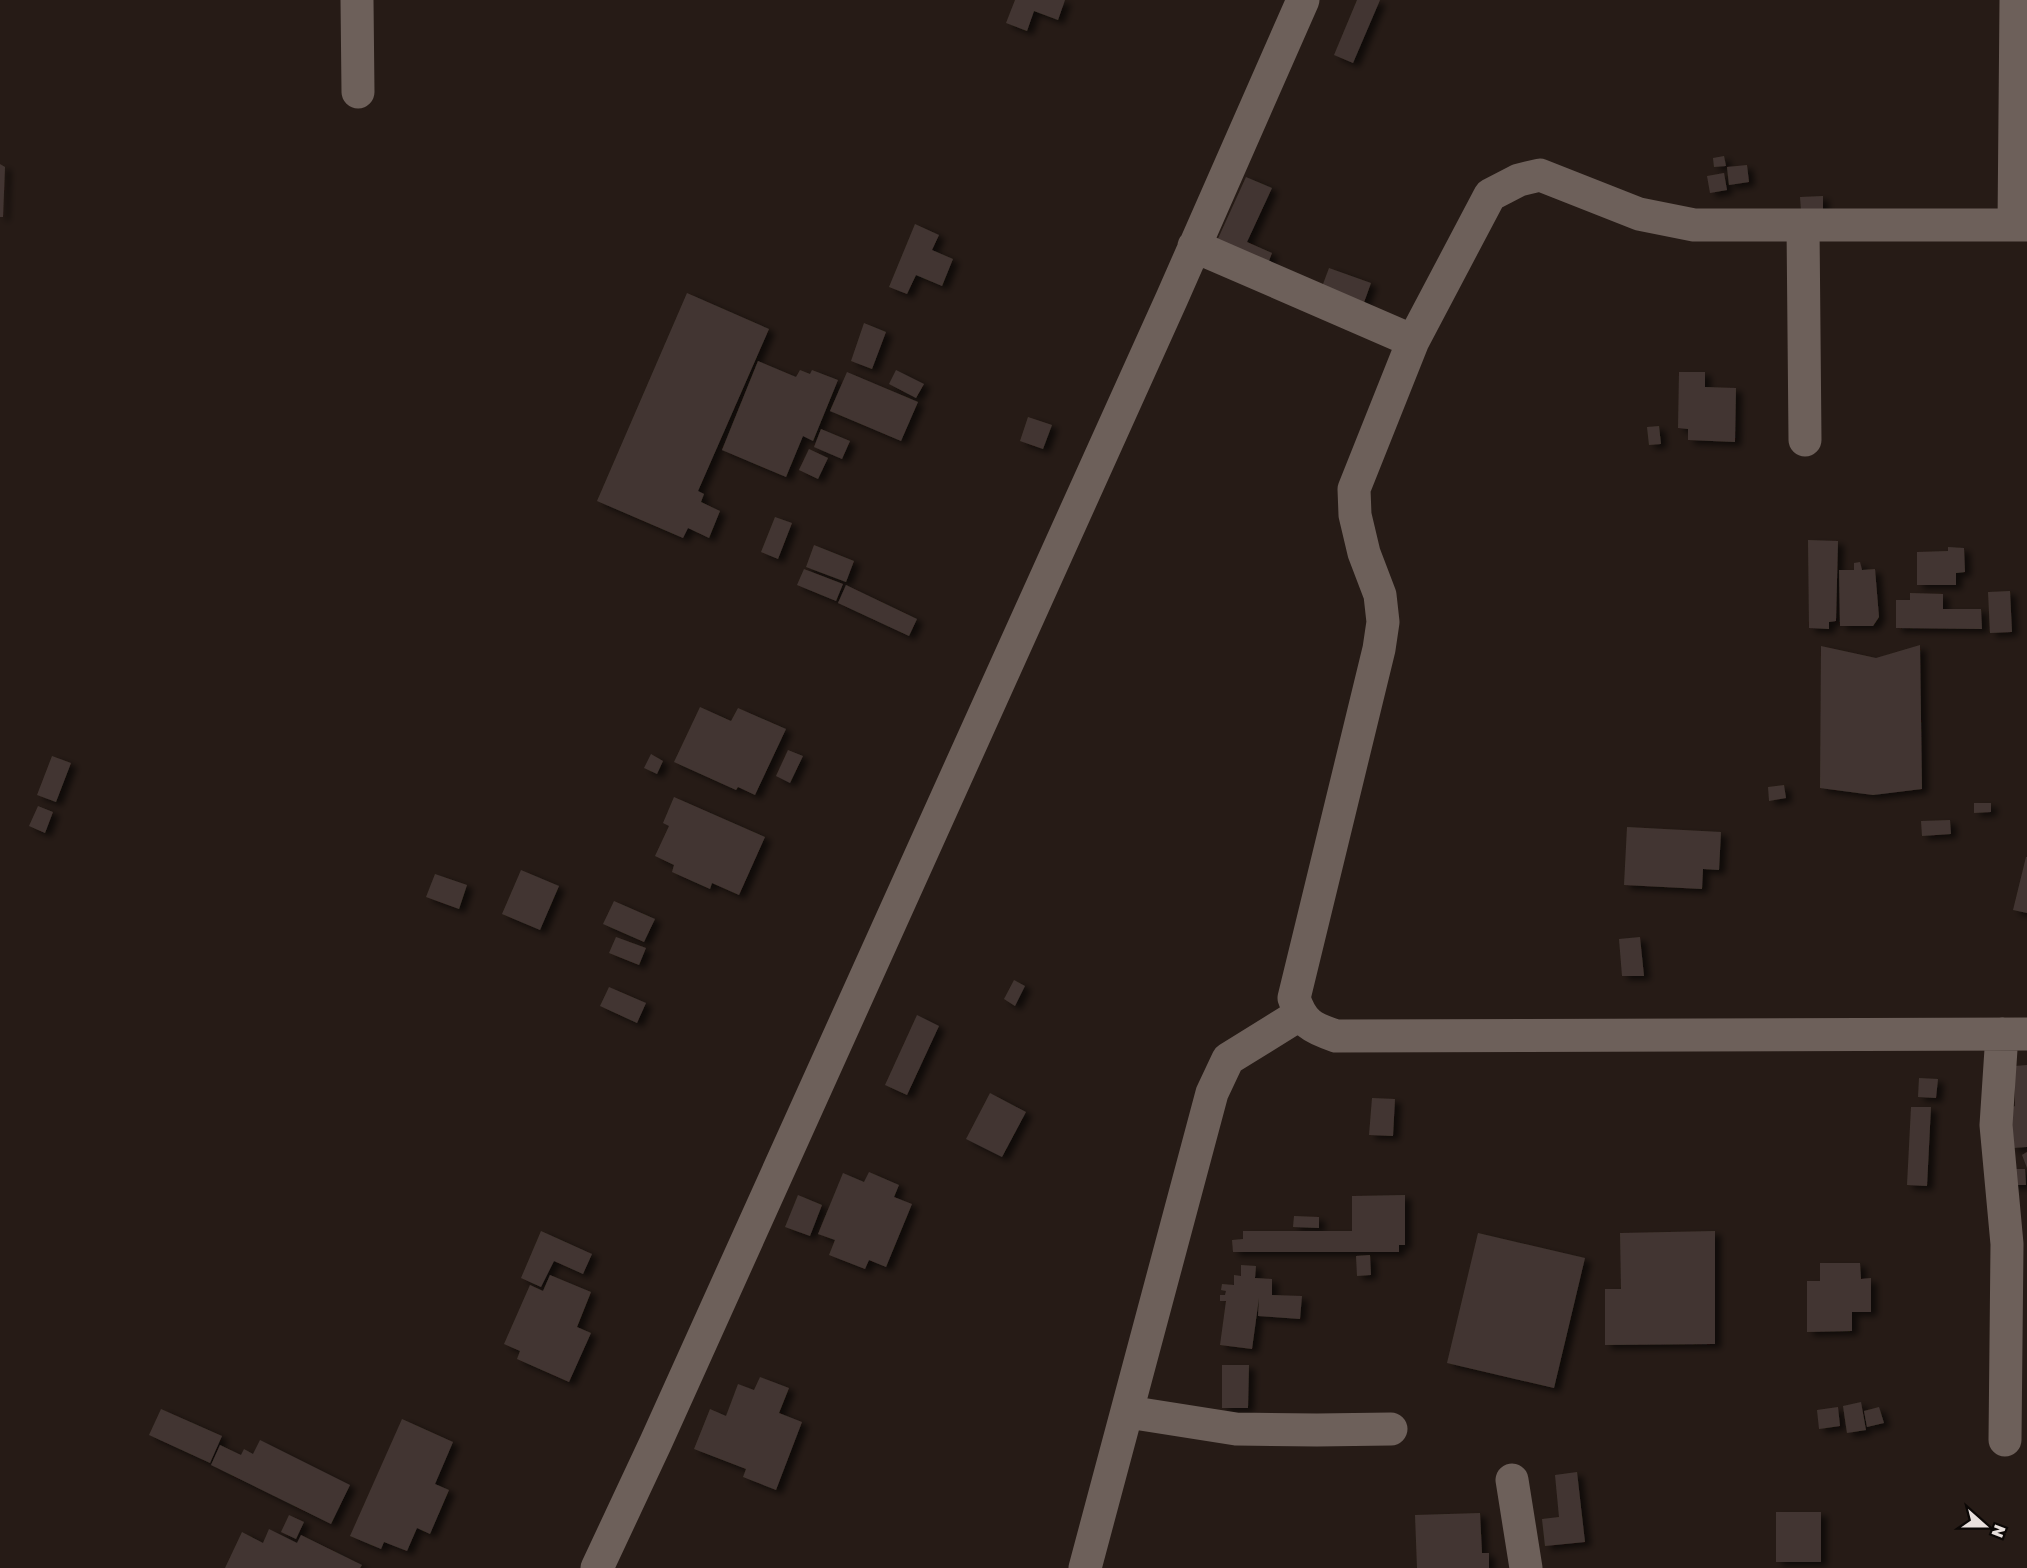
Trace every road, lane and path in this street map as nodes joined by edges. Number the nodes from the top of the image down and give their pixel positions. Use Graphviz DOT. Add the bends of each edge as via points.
graph roads {
  1 [pos="357,0"];
  2 [pos="1303,0"];
  3 [pos="2016,0"];
  4 [pos="358,92"];
  5 [pos="1803,225"];
  6 [pos="2020,225"];
  7 [pos="1194,246"];
  8 [pos="1413,341"];
  9 [pos="1804,440"];
  10 [pos="1299,1015"];
  11 [pos="2015,1035"];
  12 [pos="1128,1412"];
  13 [pos="1391,1429"];
  14 [pos="2005,1440"];
  15 [pos="1512,1480"];
  16 [pos="597,1568"];
  17 [pos="1086,1568"];
  18 [pos="1526,1568"];
  1 -- 4 [label="street"];
  2 -- 7 [label="street"];
  3 -- 6 [label="street"];
  5 -- 6 [label="street"];
  5 -- 8 [label="street" via="1694,225 1639,214 1540,175 1519,180 1490,195"];
  5 -- 9 [label="street"];
  7 -- 8 [label="street"];
  7 -- 16 [label="street"];
  8 -- 10 [label="street" via="1354,489 1355,515 1380,595 1383,622 1294,998"];
  10 -- 11 [label="street" via="1315,1029 1336,1036"];
  10 -- 12 [label="street" via="1228,1059 1212,1093"];
  11 -- 14 [label="street" via="1996,1125 2007,1244"];
  12 -- 13 [label="street" via="1236,1429"];
  12 -- 17 [label="street"];
  15 -- 18 [label="street"];
}
